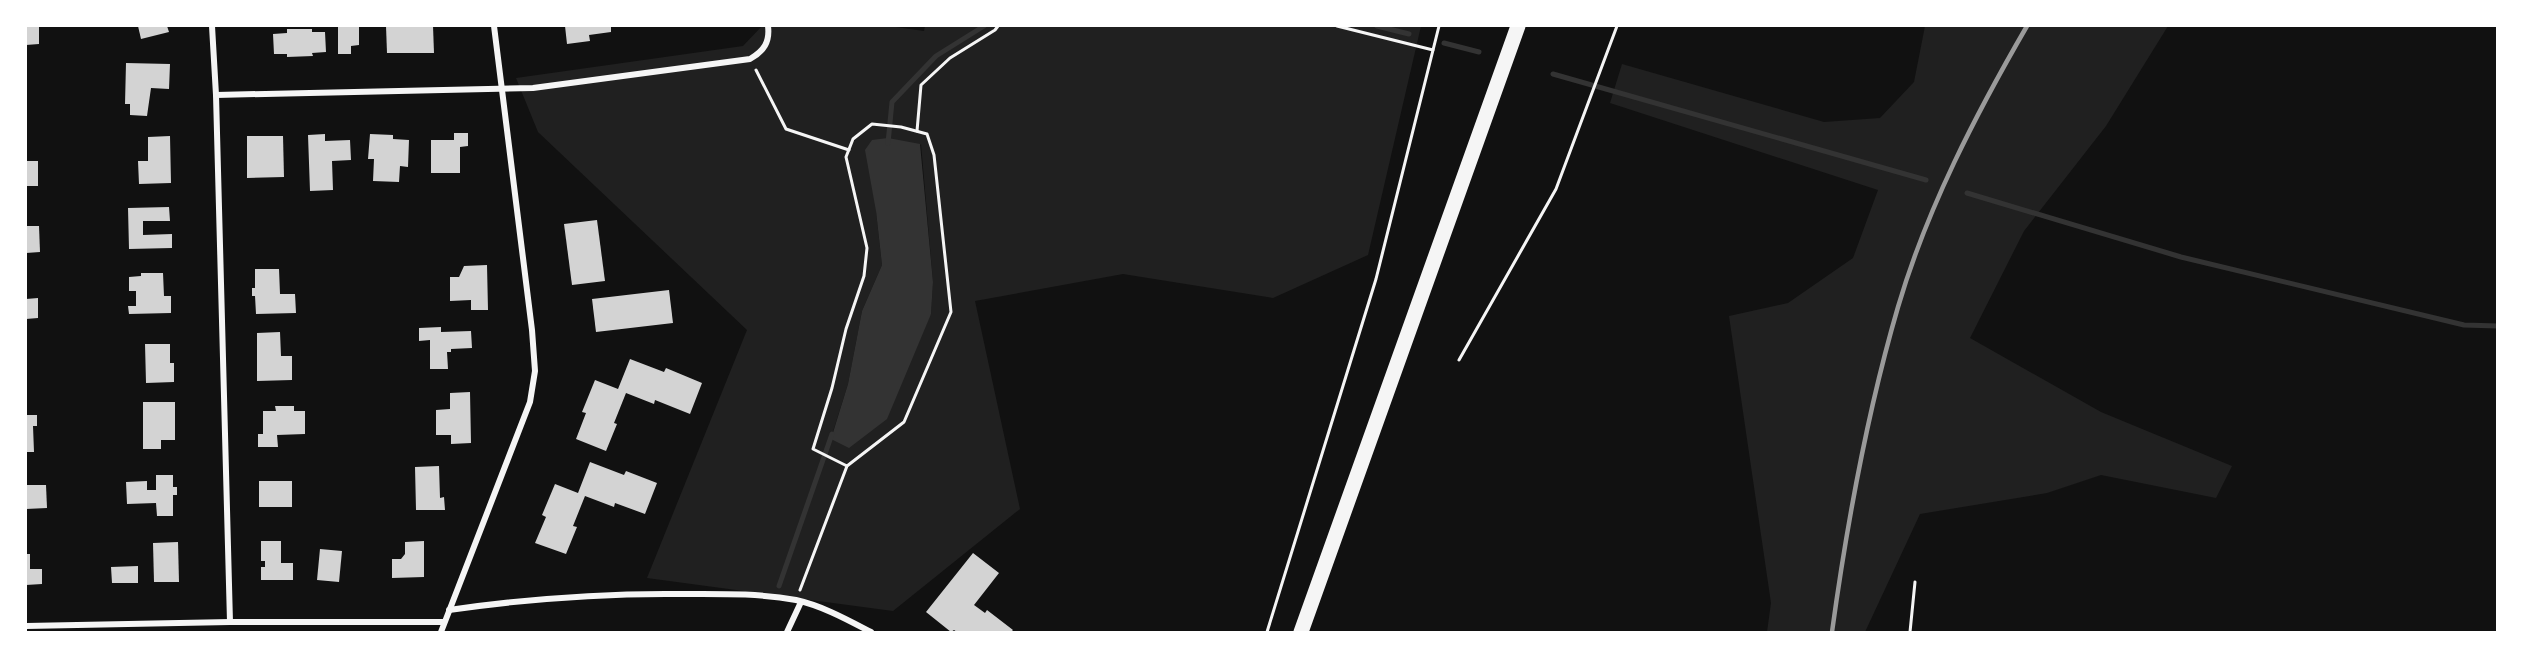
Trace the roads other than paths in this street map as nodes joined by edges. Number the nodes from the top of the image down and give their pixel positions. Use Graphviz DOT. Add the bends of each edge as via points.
graph roads {
  1 [pos="212,26"];
  2 [pos="494,26"];
  3 [pos="768,26"];
  4 [pos="1518,26"];
  5 [pos="504,88"];
  6 [pos="216,95"];
  7 [pos="799,601"];
  8 [pos="449,610"];
  9 [pos="230,622"];
  10 [pos="444,622"];
  11 [pos="26,626"];
  12 [pos="441,633"];
  13 [pos="787,633"];
  14 [pos="872,633"];
  15 [pos="1301,633"];
  1 -- 6 [label="street"];
  2 -- 5 [label="street"];
  3 -- 5 [label="street" via="768,42 761,53 750,59 533,88"];
  4 -- 15 [label="main road"];
  5 -- 6 [label="street"];
  5 -- 8 [label="street" via="535,371 530,402 513,452"];
  6 -- 9 [label="street"];
  7 -- 8 [label="street" via="739,594 642,594 503,602"];
  7 -- 13 [label="street"];
  7 -- 14 [label="street" via="839,615"];
  8 -- 10 [label="street"];
  9 -- 10 [label="street"];
  9 -- 11 [label="street"];
  10 -- 12 [label="street"];
}
